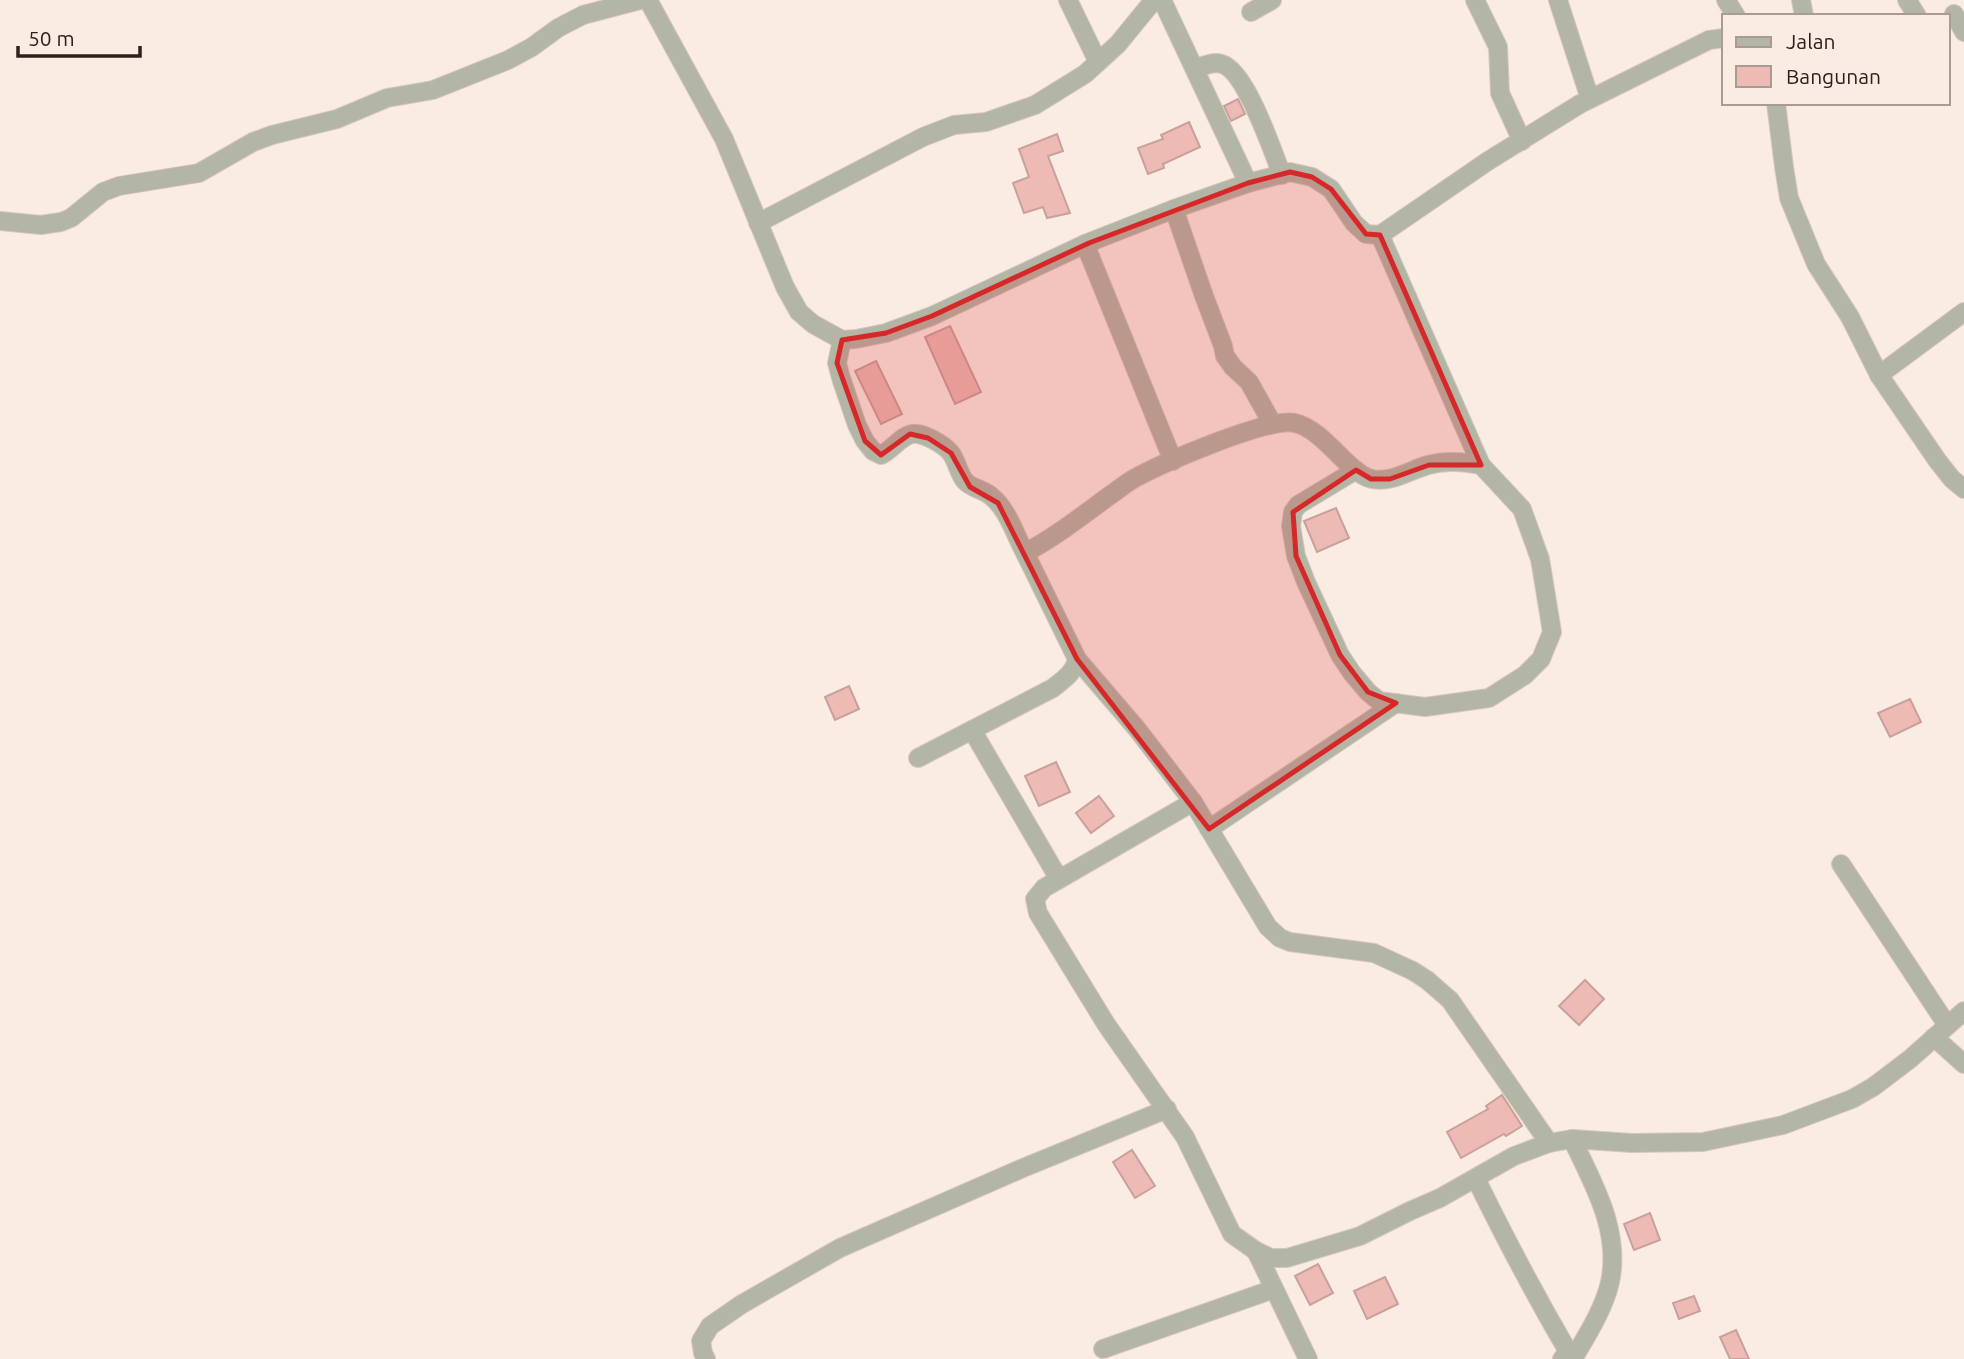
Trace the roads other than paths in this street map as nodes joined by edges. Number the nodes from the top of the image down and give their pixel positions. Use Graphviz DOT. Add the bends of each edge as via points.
graph roads {
  1 [pos="640,0"];
  2 [pos="648,0"];
  3 [pos="1068,0"];
  4 [pos="1154,0"];
  5 [pos="1162,0"];
  6 [pos="1272,0"];
  7 [pos="1475,0"];
  8 [pos="1558,0"];
  9 [pos="1251,12"];
  10 [pos="1955,13"];
  11 [pos="1964,32"];
  12 [pos="1722,38"];
  13 [pos="1098,62"];
  14 [pos="1195,69"];
  15 [pos="1590,99"];
  16 [pos="1776,105"];
  17 [pos="1522,141"];
  18 [pos="1282,175"];
  19 [pos="1248,183"];
  20 [pos="1174,209"];
  21 [pos="0,221"];
  22 [pos="758,223"];
  23 [pos="1380,235"];
  24 [pos="1085,244"];
  25 [pos="1964,312"];
  26 [pos="842,340"];
  27 [pos="1879,374"];
  28 [pos="1272,423"];
  29 [pos="1173,461"];
  30 [pos="1481,464"];
  31 [pos="1356,470"];
  32 [pos="1964,489"];
  33 [pos="1025,553"];
  34 [pos="1077,659"];
  35 [pos="1395,704"];
  36 [pos="972,730"];
  37 [pos="918,758"];
  38 [pos="1193,802"];
  39 [pos="1209,830"];
  40 [pos="1841,864"];
  41 [pos="1059,879"];
  42 [pos="1964,1011"];
  43 [pos="1940,1031"];
  44 [pos="1964,1064"];
  45 [pos="1167,1109"];
  46 [pos="1572,1139"];
  47 [pos="1549,1143"];
  48 [pos="1476,1179"];
  49 [pos="1256,1251"];
  50 [pos="1274,1289"];
  51 [pos="1103,1349"];
  52 [pos="1568,1358"];
  53 [pos="706,1359"];
  54 [pos="1308,1359"];
  1 -- 21 [label="street" via="583,15 508,60 433,90 387,98 337,119 263,138 199,173 103,192 61,222"];
  2 -- 22 [label="street" via="724,139"];
  3 -- 13 [label="street"];
  4 -- 13 [label="street"];
  5 -- 14 [label="street"];
  6 -- 9 [label="street"];
  7 -- 17 [label="street" via="1498,47 1500,93"];
  8 -- 15 [label="street"];
  10 -- 11 [label="street"];
  12 -- 15 [label="street" via="1709,40"];
  13 -- 22 [label="street" via="1035,105 923,137"];
  14 -- 18 [label="street" via="1211,63 1233,70 1247,90"];
  14 -- 19 [label="street"];
  15 -- 17 [label="street"];
  16 -- 27 [label="street" via="1789,198 1816,264"];
  17 -- 23 [label="street"];
  18 -- 19 [label="street"];
  18 -- 23 [label="street" via="1290,172 1312,177 1331,189 1366,234"];
  19 -- 20 [label="street"];
  20 -- 24 [label="street"];
  20 -- 28 [label="street" via="1225,356 1249,382"];
  22 -- 26 [label="street" via="799,312"];
  23 -- 30 [label="street"];
  24 -- 26 [label="street" via="932,316 886,333"];
  24 -- 29 [label="street"];
  25 -- 27 [label="street"];
  26 -- 33 [label="street" via="837,363 857,425 873,451 887,453 910,434 946,448 962,478 998,503"];
  27 -- 32 [label="street" via="1937,460"];
  28 -- 29 [label="street"];
  28 -- 31 [label="street" via="1295,423 1319,436"];
  29 -- 33 [label="street" via="1135,478"];
  30 -- 31 [label="street" via="1452,461 1390,479 1371,479"];
  30 -- 35 [label="street" via="1522,509 1540,559 1552,632 1541,659 1489,698 1424,707"];
  31 -- 35 [label="street" via="1298,505 1291,526 1296,556 1340,655 1368,692 1379,701"];
  33 -- 34 [label="street"];
  34 -- 36 [label="street" via="1068,676 1053,688"];
  34 -- 38 [label="street"];
  35 -- 39 [label="street"];
  36 -- 37 [label="street"];
  36 -- 41 [label="street"];
  38 -- 39 [label="street"];
  38 -- 41 [label="street"];
  39 -- 47 [label="street" via="1268,927 1280,937 1374,953 1413,971 1450,1000"];
  40 -- 43 [label="street"];
  41 -- 45 [label="street" via="1035,899 1038,913 1106,1024"];
  42 -- 43 [label="street"];
  43 -- 44 [label="street"];
  43 -- 46 [label="street" via="1910,1059 1853,1099 1783,1125 1703,1142"];
  45 -- 49 [label="street" via="1197,1159 1232,1234"];
  45 -- 53 [label="street" via="840,1248 710,1326 701,1340"];
  46 -- 47 [label="street"];
  46 -- 52 [label="street" via="1602,1203 1612,1250 1610,1281 1600,1311"];
  47 -- 48 [label="street" via="1514,1156"];
  48 -- 49 [label="street" via="1360,1236 1287,1258 1271,1258"];
  48 -- 52 [label="street"];
  49 -- 50 [label="street"];
  50 -- 51 [label="street"];
  50 -- 54 [label="street"];
}
